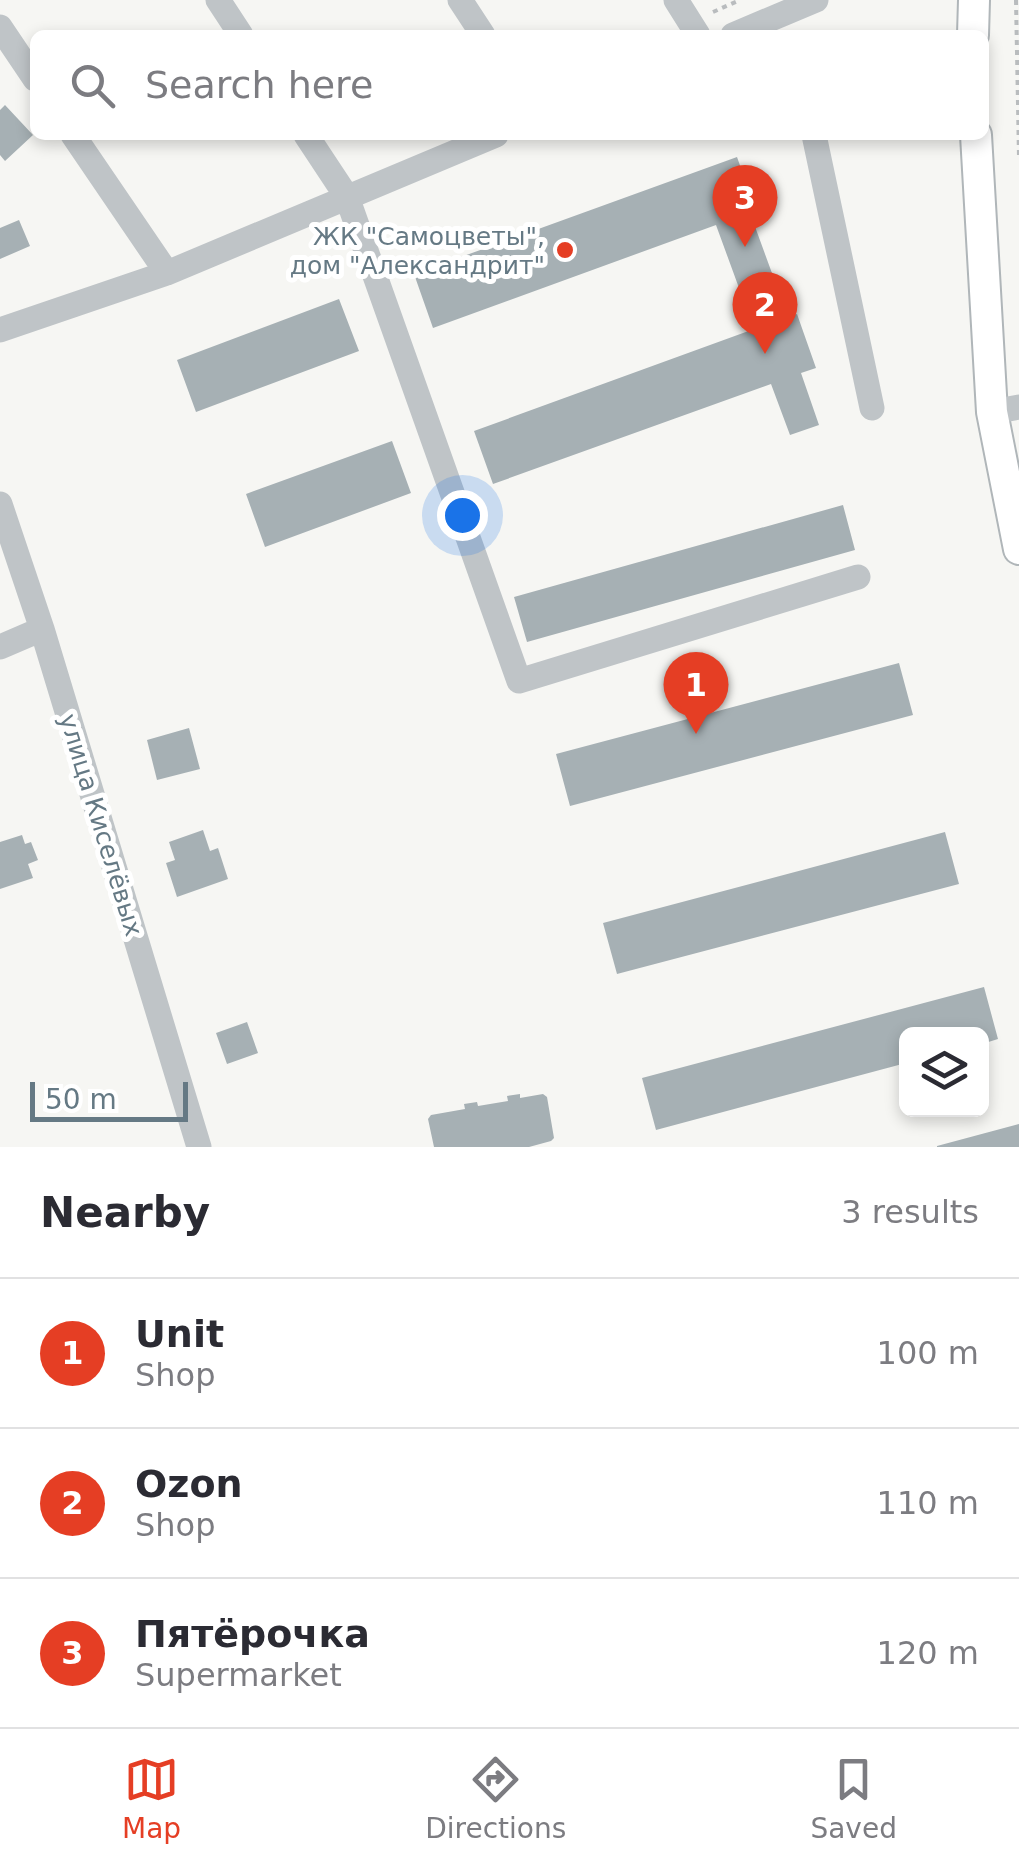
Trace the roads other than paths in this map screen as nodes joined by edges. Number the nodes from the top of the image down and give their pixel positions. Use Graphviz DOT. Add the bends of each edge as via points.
graph roads {
  1 [pos="218,0"];
  2 [pos="460,0"];
  3 [pos="676,0"];
  4 [pos="816,0"];
  5 [pos="974,0"];
  6 [pos="791,24"];
  7 [pos="0,27"];
  8 [pos="694,29"];
  9 [pos="238,30"];
  10 [pos="480,30"];
  11 [pos="759,30"];
  12 [pos="973,30"];
  13 [pos="30,72"];
  14 [pos="76,140"];
  15 [pos="309,140"];
  16 [pos="484,140"];
  17 [pos="815,140"];
  18 [pos="977,140"];
  19 [pos="346,197"];
  20 [pos="168,273"];
  21 [pos="0,330"];
  22 [pos="872,408"];
  23 [pos="1006,409"];
  24 [pos="0,504"];
  25 [pos="1019,548"];
  26 [pos="858,577"];
  27 [pos="42,629"];
  28 [pos="0,647"];
  29 [pos="199,1147"];
  1 -- 9 [label="street"];
  2 -- 10 [label="street"];
  3 -- 8 [label="street"];
  4 -- 6 [label="street"];
  5 -- 12 [label="main road"];
  6 -- 11 [label="street"];
  7 -- 13 [label="street"];
  14 -- 20 [label="street"];
  15 -- 19 [label="street"];
  16 -- 19 [label="street"];
  17 -- 22 [label="street"];
  18 -- 23 [label="main road"];
  19 -- 20 [label="street"];
  19 -- 26 [label="street" via="520,681"];
  20 -- 21 [label="street"];
  23 -- 25 [label="main road"];
  24 -- 27 [label="street, улица Киселёвых"];
  27 -- 28 [label="street"];
  27 -- 29 [label="street, улица Киселёвых"];
}
